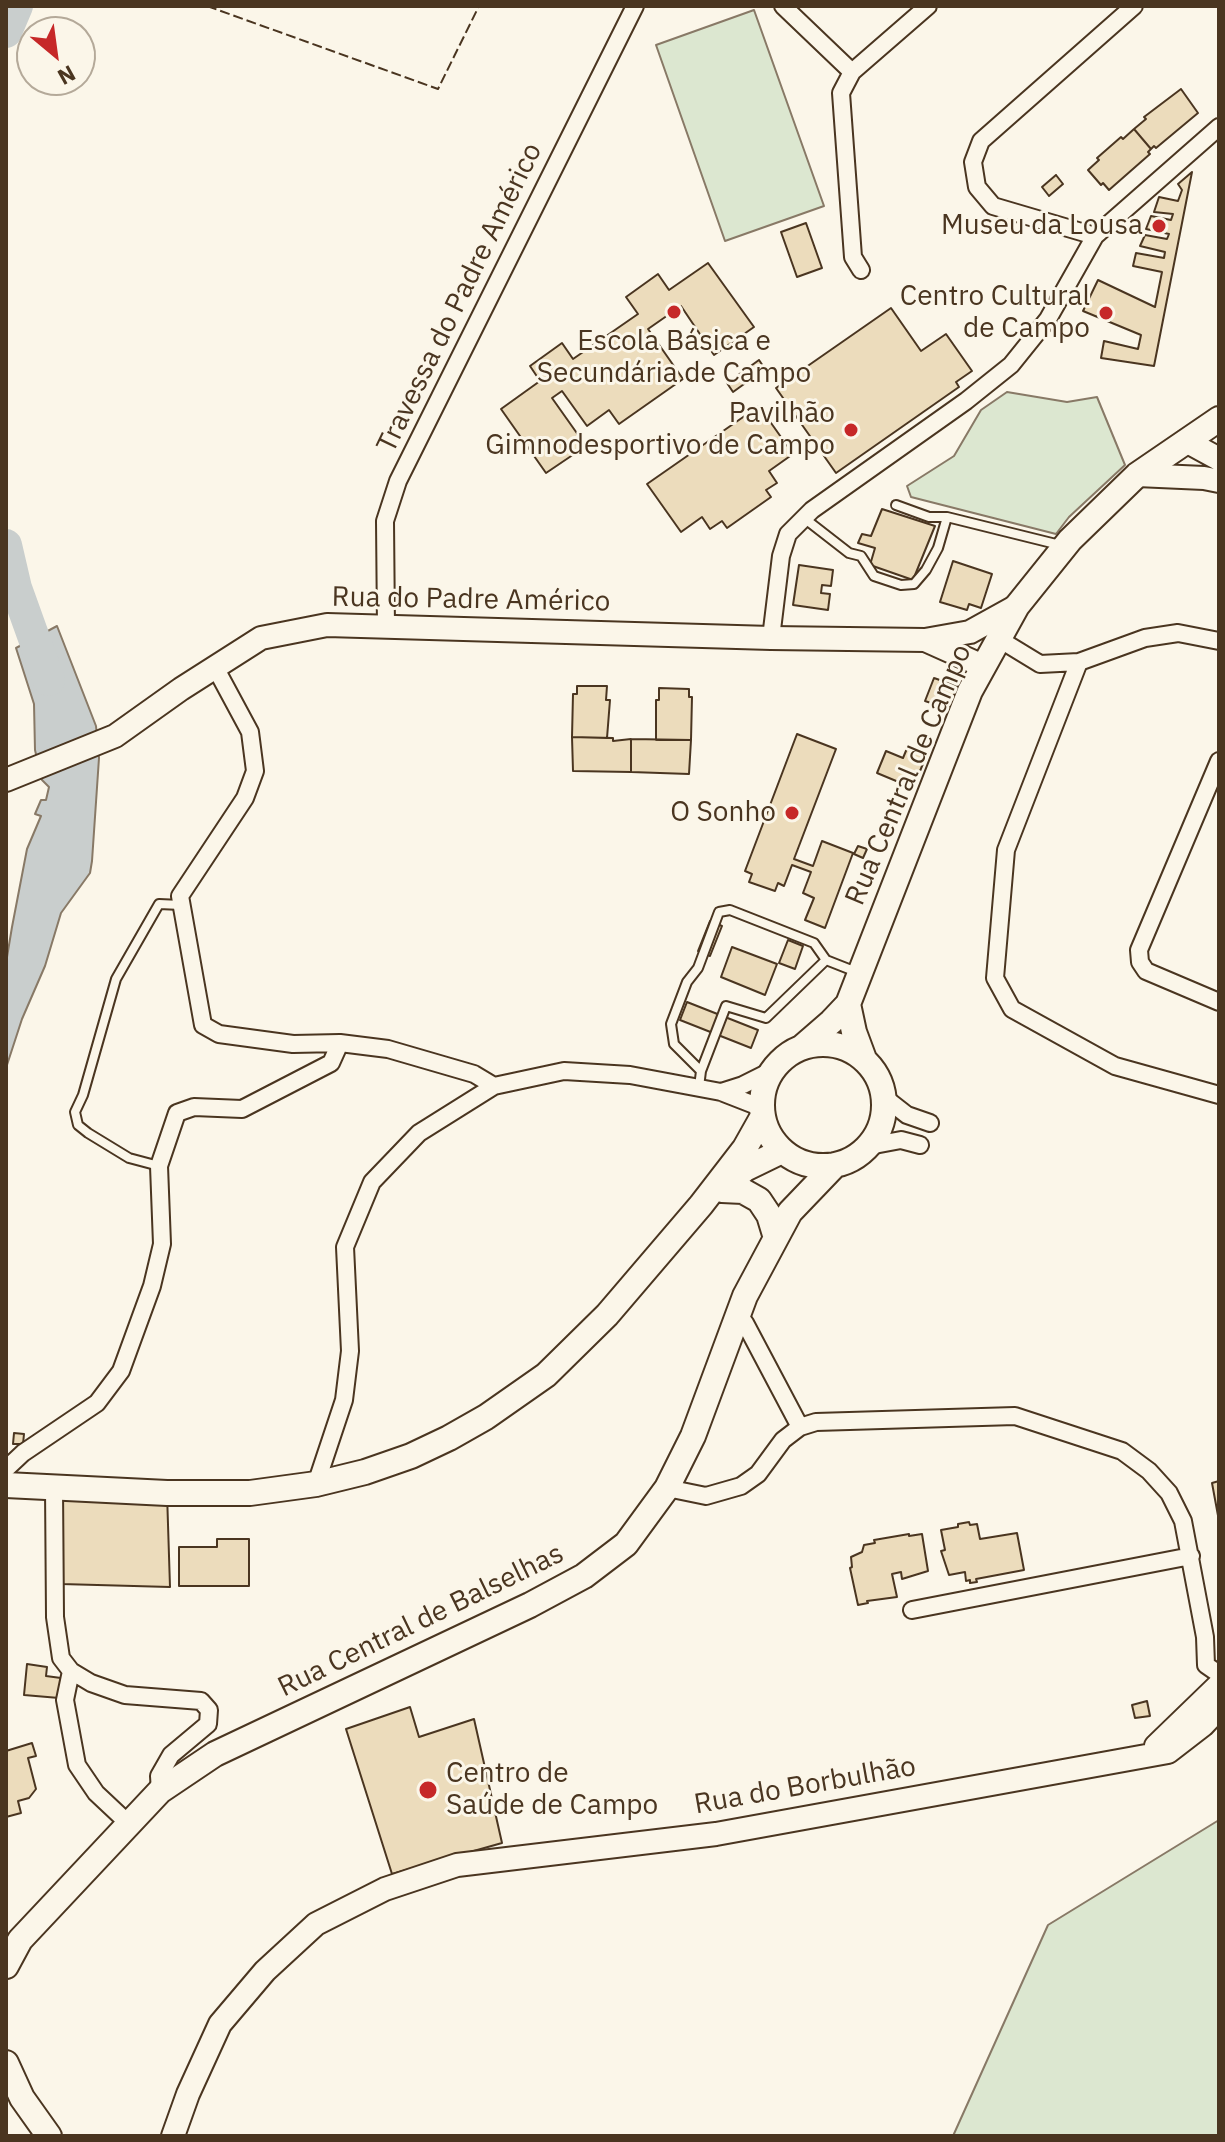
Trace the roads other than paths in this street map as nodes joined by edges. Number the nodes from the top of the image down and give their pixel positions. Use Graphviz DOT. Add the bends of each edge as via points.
graph roads {
  1 [pos="635,6"];
  2 [pos="783,6"];
  3 [pos="928,6"];
  4 [pos="1134,6"];
  5 [pos="852,72"];
  6 [pos="1219,127"];
  7 [pos="1095,236"];
  8 [pos="861,270"];
  9 [pos="1219,419"];
  10 [pos="1186,441"];
  11 [pos="1219,459"];
  12 [pos="1137,475"];
  13 [pos="1211,479"];
  14 [pos="896,505"];
  15 [pos="947,517"];
  16 [pos="804,518"];
  17 [pos="1065,546"];
  18 [pos="1017,606"];
  19 [pos="386,628"];
  20 [pos="970,632"];
  21 [pos="771,638"];
  22 [pos="925,640"];
  23 [pos="1219,641"];
  24 [pos="991,652"];
  25 [pos="1079,662"];
  26 [pos="215,667"];
  27 [pos="1219,761"];
  28 [pos="6,780"];
  29 [pos="181,905"];
  30 [pos="826,960"];
  31 [pos="860,974"];
  32 [pos="1219,1002"];
  33 [pos="848,1004"];
  34 [pos="340,1043"];
  35 [pos="801,1048"];
  36 [pos="864,1059"];
  37 [pos="773,1070"];
  38 [pos="701,1071"];
  39 [pos="494,1086"];
  40 [pos="699,1088"];
  41 [pos="721,1092"];
  42 [pos="1219,1095"];
  43 [pos="884,1097"];
  44 [pos="762,1112"];
  45 [pos="930,1123"];
  46 [pos="920,1145"];
  47 [pos="869,1146"];
  48 [pos="786,1153"];
  49 [pos="835,1165"];
  50 [pos="159,1166"];
  51 [pos="722,1190"];
  52 [pos="701,1205"];
  53 [pos="790,1212"];
  54 [pos="776,1238"];
  55 [pos="737,1315"];
  56 [pos="800,1427"];
  57 [pos="6,1469"];
  58 [pos="316,1484"];
  59 [pos="6,1485"];
  60 [pos="54,1488"];
  61 [pos="667,1488"];
  62 [pos="1191,1556"];
  63 [pos="912,1610"];
  64 [pos="1205,1637"];
  65 [pos="1219,1648"];
  66 [pos="71,1671"];
  67 [pos="1219,1674"];
  68 [pos="1219,1685"];
  69 [pos="1219,1692"];
  70 [pos="1211,1717"];
  71 [pos="1143,1757"];
  72 [pos="160,1791"];
  73 [pos="129,1824"];
  74 [pos="6,1966"];
  75 [pos="6,2063"];
  76 [pos="49,2136"];
  77 [pos="173,2136"];
  1 -- 19 [label="street, Travessa do Padre Américo" via="398,481 385,521"];
  2 -- 5 [label="street"];
  3 -- 5 [label="street"];
  4 -- 7 [label="street" via="981,141 973,162 977,187 993,206"];
  5 -- 8 [label="street" via="841,93 853,257"];
  6 -- 7 [label="street"];
  7 -- 16 [label="street" via="1048,319 1011,365"];
  9 -- 10 [label="main road, Rua Central de Campo"];
  10 -- 11 [label="street"];
  10 -- 12 [label="main road, Rua Central de Campo"];
  10 -- 13 [label="street" via="1192,462"];
  12 -- 13 [label="street"];
  12 -- 17 [label="main road, Rua Central de Campo"];
  14 -- 15 [label="lane" via="929,517"];
  15 -- 16 [label="lane" via="926,570 914,584 901,585 874,576 861,556 849,553"];
  15 -- 17 [label="lane"];
  16 -- 21 [label="street" via="788,534 781,556"];
  17 -- 18 [label="main road, Rua Central de Campo"];
  18 -- 20 [label="street, Rua do Padre Américo"];
  18 -- 24 [label="main road, Rua Central de Campo"];
  19 -- 21 [label="street, Rua do Padre Américo"];
  19 -- 26 [label="street, Rua do Padre Américo" via="327,625 261,638"];
  20 -- 22 [label="street, Rua do Padre Américo"];
  20 -- 24 [label="street"];
  21 -- 22 [label="street, Rua do Padre Américo"];
  22 -- 24 [label="street, Rua do Padre Américo"];
  23 -- 25 [label="street" via="1178,633 1145,638"];
  24 -- 25 [label="street" via="1040,664"];
  24 -- 31 [label="main road, Rua Central de Campo" via="970,691"];
  25 -- 42 [label="street" via="1006,850 995,978 1012,1009 1115,1066"];
  26 -- 28 [label="street, Rua do Padre Américo" via="115,736"];
  26 -- 29 [label="street" via="250,732 255,771 245,798 180,896"];
  27 -- 32 [label="street" via="1139,950 1146,971"];
  29 -- 34 [label="street" via="203,1025 219,1034 293,1044"];
  29 -- 50 [label="lane" via="159,904 116,979 75,1112 78,1125 88,1133 129,1158"];
  30 -- 31 [label="lane"];
  30 -- 38 [label="lane" via="766,1018 726,1006"];
  30 -- 38 [label="lane" via="814,943 730,910 719,912 671,1024 674,1044"];
  31 -- 33 [label="main road, Rua Central de Campo"];
  33 -- 35 [label="main road, Rua Central de Campo"];
  33 -- 36 [label="main road"];
  34 -- 39 [label="street" via="403,1053 474,1074"];
  34 -- 50 [label="street" via="331,1063 242,1109 194,1107 177,1113"];
  35 -- 36 [label="main road" via="834,1044"];
  35 -- 37 [label="main road"];
  36 -- 43 [label="main road"];
  37 -- 41 [label="street"];
  37 -- 44 [label="main road"];
  38 -- 40 [label="lane"];
  39 -- 40 [label="street" via="564,1071 630,1075"];
  39 -- 58 [label="street" via="419,1133 372,1182 345,1247 350,1351 344,1400"];
  40 -- 41 [label="street"];
  41 -- 44 [label="street"];
  43 -- 45 [label="street" via="907,1115"];
  43 -- 47 [label="main road" via="883,1118"];
  44 -- 48 [label="main road" via="773,1141"];
  44 -- 52 [label="main road" via="745,1148"];
  46 -- 47 [label="street" via="901,1140"];
  47 -- 49 [label="main road"];
  48 -- 49 [label="main road" via="811,1165"];
  48 -- 51 [label="main road" via="745,1169"];
  48 -- 53 [label="main road, Rua Central de Balselhas" via="792,1173"];
  49 -- 53 [label="main road, Rua Central de Balselhas"];
  50 -- 57 [label="street" via="162,1244 121,1371 97,1403"];
  51 -- 52 [label="main road"];
  51 -- 54 [label="main road" via="743,1191 759,1200"];
  52 -- 58 [label="main road" via="607,1315 546,1375 486,1417 411,1456"];
  53 -- 54 [label="main road, Rua Central de Balselhas"];
  54 -- 55 [label="main road, Rua Central de Balselhas"];
  55 -- 56 [label="street"];
  55 -- 61 [label="main road, Rua Central de Balselhas" via="693,1436"];
  56 -- 61 [label="street" via="741,1486 706,1496"];
  56 -- 62 [label="street" via="816,1422 1015,1416 1122,1451 1169,1493"];
  58 -- 60 [label="main road" via="250,1493"];
  59 -- 60 [label="main road"];
  60 -- 66 [label="street" via="55,1617 61,1658"];
  61 -- 72 [label="main road, Rua Central de Balselhas" via="626,1544 584,1576 215,1754"];
  62 -- 63 [label="street"];
  62 -- 64 [label="street"];
  64 -- 65 [label="street"];
  64 -- 67 [label="street" via="1206,1665"];
  66 -- 72 [label="street" via="125,1695 201,1701 209,1710 208,1724 171,1755 159,1776"];
  66 -- 73 [label="street" via="65,1700 77,1765 96,1793"];
  68 -- 71 [label="street"];
  69 -- 70 [label="street, Rua do Borbulhão"];
  70 -- 71 [label="street, Rua do Borbulhão" via="1168,1752"];
  71 -- 77 [label="street, Rua do Borbulhão" via="716,1834 457,1865 385,1889 316,1924 265,1971 220,2024"];
  72 -- 73 [label="main road, Rua Central de Balselhas"];
  73 -- 74 [label="main road, Rua Central de Balselhas" via="20,1940"];
  75 -- 76 [label="main road"];
}
